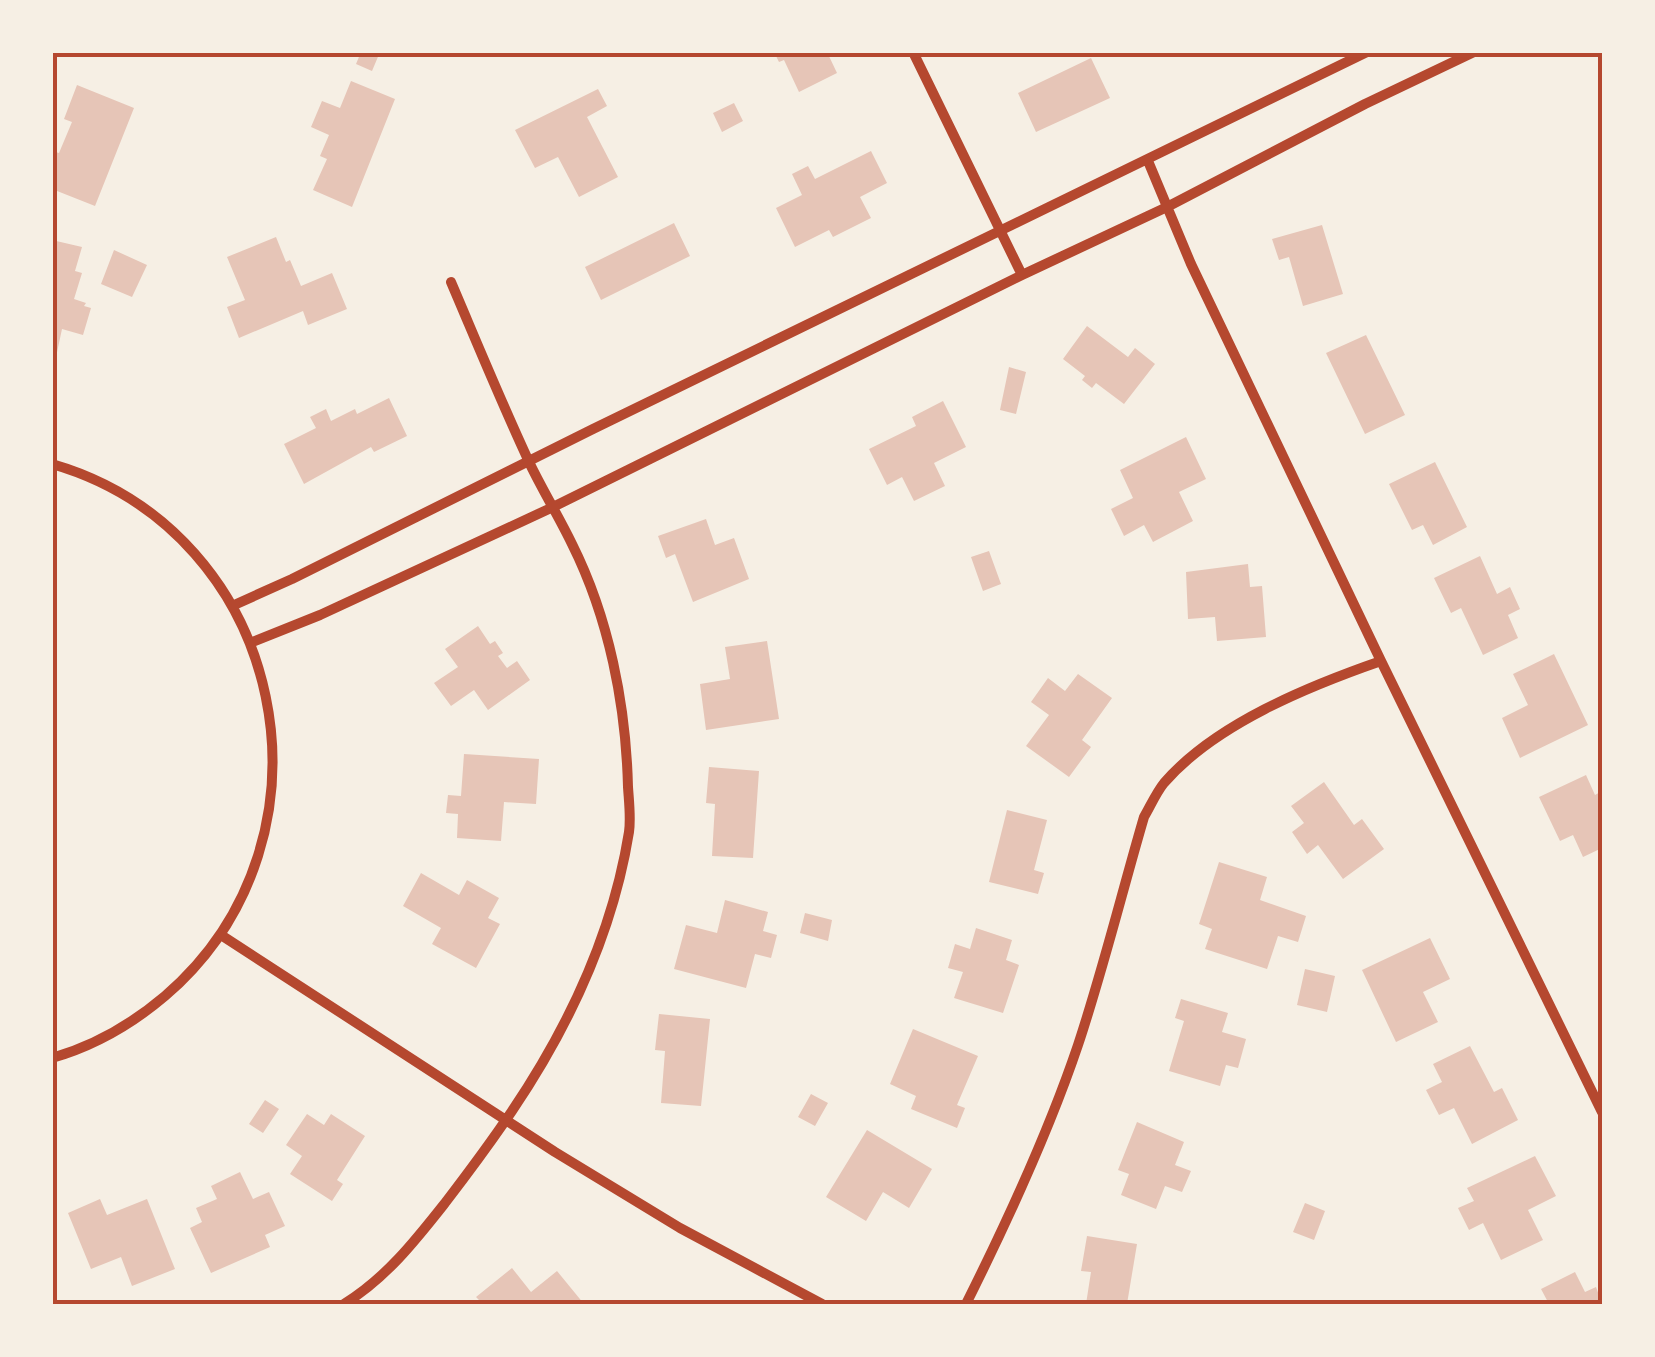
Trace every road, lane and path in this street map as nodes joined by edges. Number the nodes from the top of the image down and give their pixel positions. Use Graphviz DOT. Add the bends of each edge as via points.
graph roads {
  1 [pos="913,52"];
  2 [pos="1367,52"];
  3 [pos="1468,54"];
  4 [pos="1148,161"];
  5 [pos="1167,207"];
  6 [pos="999,231"];
  7 [pos="1022,275"];
  8 [pos="451,282"];
  9 [pos="529,462"];
  10 [pos="52,464"];
  11 [pos="551,508"];
  12 [pos="232,606"];
  13 [pos="250,643"];
  14 [pos="1381,661"];
  15 [pos="221,934"];
  16 [pos="52,1058"];
  17 [pos="1602,1112"];
  18 [pos="506,1119"];
  19 [pos="344,1304"];
  20 [pos="822,1304"];
  21 [pos="966,1304"];
  1 -- 6 [label="street"];
  2 -- 4 [label="street"];
  3 -- 5 [label="street"];
  4 -- 5 [label="street"];
  4 -- 6 [label="street"];
  5 -- 7 [label="street"];
  5 -- 14 [label="street"];
  6 -- 7 [label="street"];
  6 -- 9 [label="street"];
  7 -- 11 [label="street"];
  8 -- 9 [label="street"];
  9 -- 11 [label="street"];
  9 -- 12 [label="street"];
  10 -- 12 [label="street" via="93,478 172,531"];
  11 -- 13 [label="street"];
  11 -- 18 [label="street" via="606,636 628,759 629,829 595,954 538,1071"];
  12 -- 13 [label="street"];
  13 -- 15 [label="street" via="269,704 272,799 250,882"];
  14 -- 17 [label="street"];
  14 -- 21 [label="street" via="1284,700 1224,734 1161,786 1144,816 1079,1043 1041,1145"];
  15 -- 16 [label="street" via="186,978 143,1015"];
  15 -- 18 [label="street"];
  18 -- 19 [label="street" via="407,1251"];
  18 -- 20 [label="street" via="680,1228"];
}
